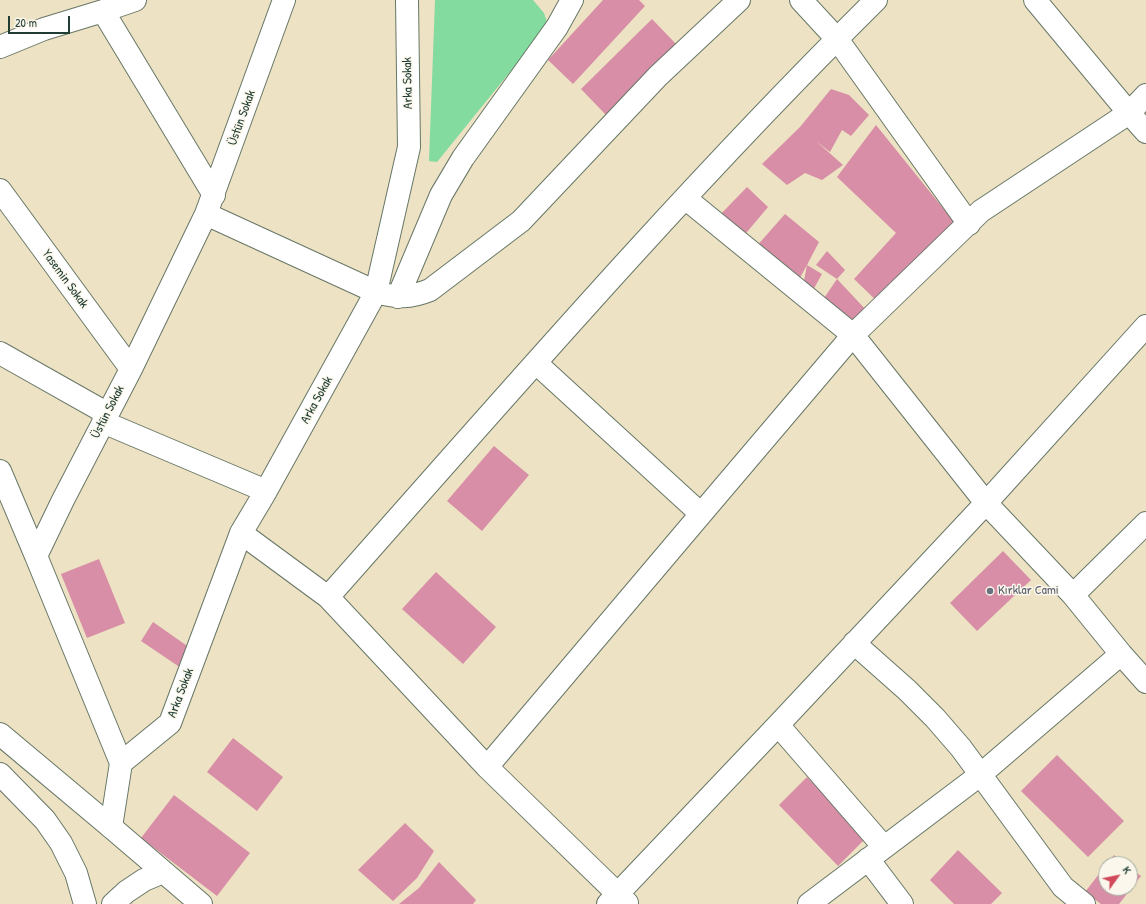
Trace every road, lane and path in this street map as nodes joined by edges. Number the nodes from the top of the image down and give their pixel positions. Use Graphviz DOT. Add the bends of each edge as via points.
graph roads {
  1 [pos="135,0"];
  2 [pos="284,0"];
  3 [pos="407,0"];
  4 [pos="572,0"];
  5 [pos="739,0"];
  6 [pos="801,0"];
  7 [pos="876,0"];
  8 [pos="1035,0"];
  9 [pos="103,12"];
  10 [pos="836,39"];
  11 [pos="0,47"];
  12 [pos="1146,96"];
  13 [pos="1129,113"];
  14 [pos="1146,132"];
  15 [pos="0,190"];
  16 [pos="685,198"];
  17 [pos="210,204"];
  18 [pos="969,224"];
  19 [pos="376,292"];
  20 [pos="398,297"];
  21 [pos="1146,326"];
  22 [pos="853,335"];
  23 [pos="0,353"];
  24 [pos="536,363"];
  25 [pos="131,369"];
  26 [pos="106,418"];
  27 [pos="0,471"];
  28 [pos="266,491"];
  29 [pos="986,503"];
  30 [pos="701,514"];
  31 [pos="1146,523"];
  32 [pos="240,533"];
  33 [pos="36,556"];
  34 [pos="1073,595"];
  35 [pos="328,597"];
  36 [pos="854,644"];
  37 [pos="1121,654"];
  38 [pos="1144,678"];
  39 [pos="778,725"];
  40 [pos="0,734"];
  41 [pos="121,763"];
  42 [pos="487,767"];
  43 [pos="0,774"];
  44 [pos="980,775"];
  45 [pos="111,827"];
  46 [pos="876,853"];
  47 [pos="163,872"];
  48 [pos="618,900"];
  49 [pos="84,904"];
  50 [pos="113,904"];
  51 [pos="201,904"];
  52 [pos="809,904"];
  53 [pos="902,904"];
  54 [pos="1084,904"];
  1 -- 9 [label="street"];
  2 -- 17 [label="street, Üstün Sokak"];
  3 -- 19 [label="street, Arka Sokak" via="409,147"];
  4 -- 20 [label="street" via="557,27 463,158 441,195"];
  5 -- 20 [label="street" via="658,76 521,221 430,290"];
  6 -- 10 [label="street"];
  7 -- 10 [label="street"];
  8 -- 13 [label="street"];
  9 -- 11 [label="street" via="44,29"];
  9 -- 17 [label="street"];
  10 -- 16 [label="street"];
  10 -- 18 [label="street"];
  12 -- 13 [label="street"];
  13 -- 14 [label="street"];
  13 -- 18 [label="street" via="981,211"];
  15 -- 25 [label="street, Yasemin Sokak"];
  16 -- 22 [label="street"];
  16 -- 24 [label="street"];
  17 -- 19 [label="street"];
  17 -- 25 [label="street, Üstün Sokak"];
  18 -- 22 [label="street"];
  19 -- 20 [label="street"];
  19 -- 28 [label="street, Arka Sokak"];
  21 -- 29 [label="street"];
  22 -- 29 [label="street"];
  22 -- 30 [label="street"];
  23 -- 26 [label="street"];
  24 -- 30 [label="street"];
  24 -- 35 [label="street"];
  25 -- 26 [label="street, Üstün Sokak"];
  26 -- 28 [label="street"];
  26 -- 33 [label="street, Üstün Sokak"];
  27 -- 33 [label="street"];
  28 -- 32 [label="street, Arka Sokak"];
  29 -- 34 [label="street"];
  29 -- 36 [label="street"];
  30 -- 42 [label="street"];
  31 -- 34 [label="street"];
  32 -- 35 [label="street"];
  32 -- 41 [label="street, Arka Sokak" via="170,723"];
  33 -- 41 [label="street"];
  34 -- 37 [label="street"];
  35 -- 42 [label="street"];
  36 -- 39 [label="street"];
  36 -- 44 [label="street" via="908,690 935,718"];
  37 -- 38 [label="street"];
  37 -- 44 [label="street"];
  39 -- 46 [label="street"];
  39 -- 48 [label="street"];
  40 -- 45 [label="street"];
  41 -- 45 [label="street"];
  42 -- 48 [label="street"];
  43 -- 49 [label="street" via="45,820 62,843 76,873"];
  44 -- 46 [label="street"];
  44 -- 54 [label="street" via="1063,887"];
  45 -- 47 [label="street"];
  46 -- 52 [label="street"];
  46 -- 53 [label="street"];
  47 -- 50 [label="street" via="144,880"];
  47 -- 51 [label="street"];
}
